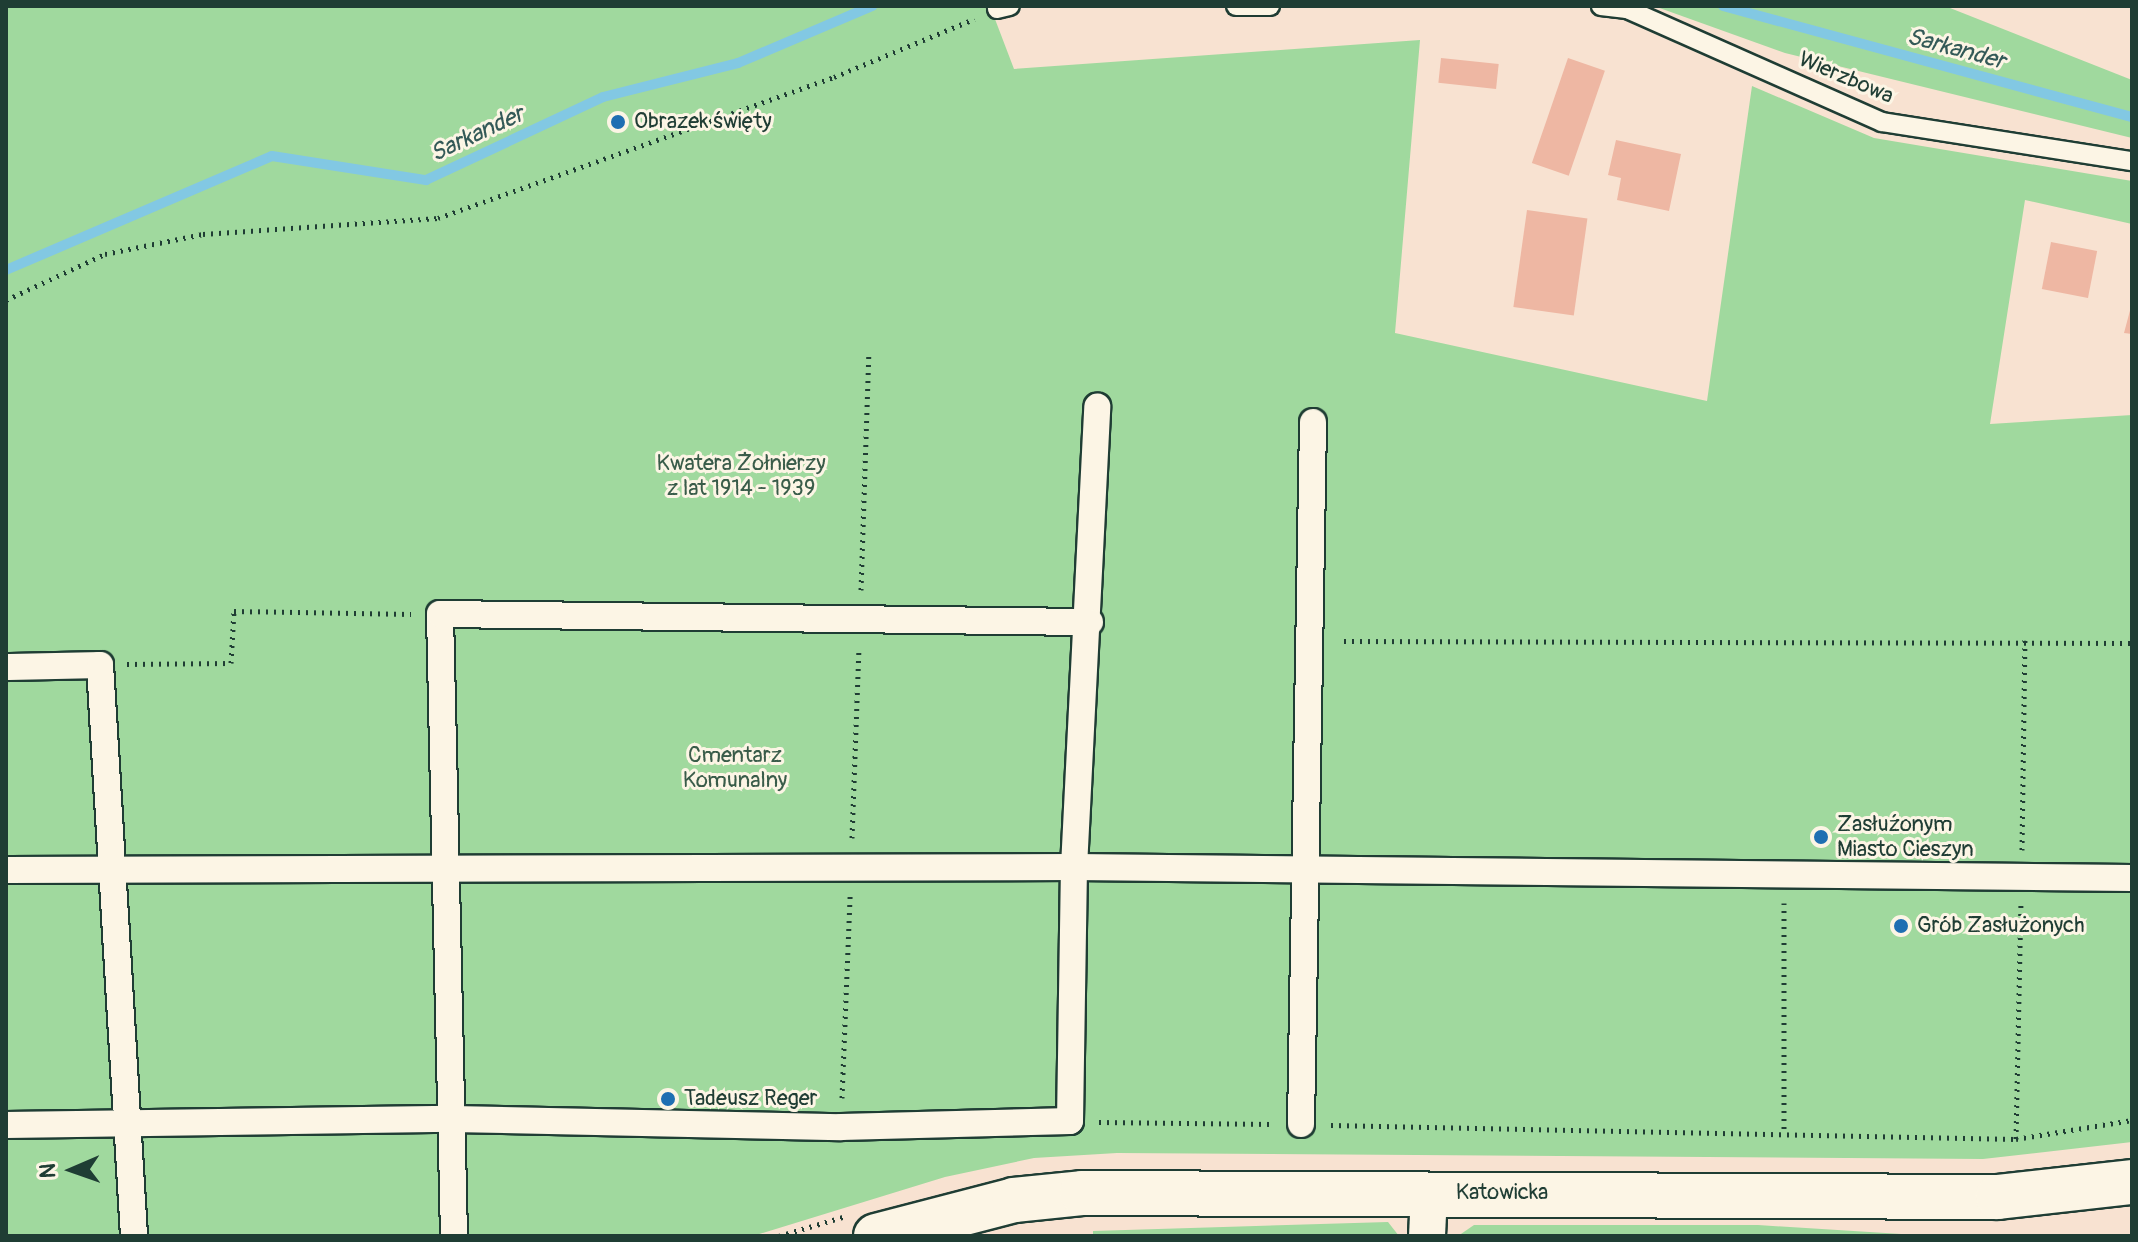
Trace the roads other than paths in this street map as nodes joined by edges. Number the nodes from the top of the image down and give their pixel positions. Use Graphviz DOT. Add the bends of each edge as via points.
graph roads {
  1 [pos="1236,6"];
  2 [pos="1270,6"];
  3 [pos="1601,6"];
  4 [pos="2132,161"];
  5 [pos="1097,407"];
  6 [pos="1313,422"];
  7 [pos="1090,622"];
  8 [pos="6,667"];
  9 [pos="445,867"];
  10 [pos="1074,867"];
  11 [pos="116,869"];
  12 [pos="6,870"];
  13 [pos="1305,870"];
  14 [pos="2132,878"];
  15 [pos="452,1119"];
  16 [pos="126,1124"];
  17 [pos="1301,1124"];
  18 [pos="6,1125"];
  19 [pos="2132,1182"];
  20 [pos="1429,1193"];
  21 [pos="134,1236"];
  22 [pos="454,1236"];
  23 [pos="876,1236"];
  24 [pos="1427,1236"];
  1 -- 2 [label="lane"];
  3 -- 4 [label="lane, Wierzbowa" via="1627,9 1882,122"];
  5 -- 7 [label="street"];
  6 -- 13 [label="street"];
  7 -- 9 [label="street" via="440,614"];
  7 -- 10 [label="street"];
  8 -- 11 [label="street" via="100,665"];
  9 -- 10 [label="street"];
  9 -- 11 [label="street"];
  9 -- 15 [label="street"];
  10 -- 13 [label="street"];
  10 -- 15 [label="street" via="1070,1121 841,1127"];
  11 -- 12 [label="street"];
  11 -- 16 [label="street"];
  13 -- 14 [label="street"];
  13 -- 17 [label="street"];
  15 -- 16 [label="street"];
  15 -- 22 [label="street"];
  16 -- 18 [label="street"];
  16 -- 21 [label="street"];
  19 -- 20 [label="street, Katowicka" via="1998,1197"];
  20 -- 23 [label="street, Katowicka" via="1082,1193 1014,1200"];
  20 -- 24 [label="street"];
}
